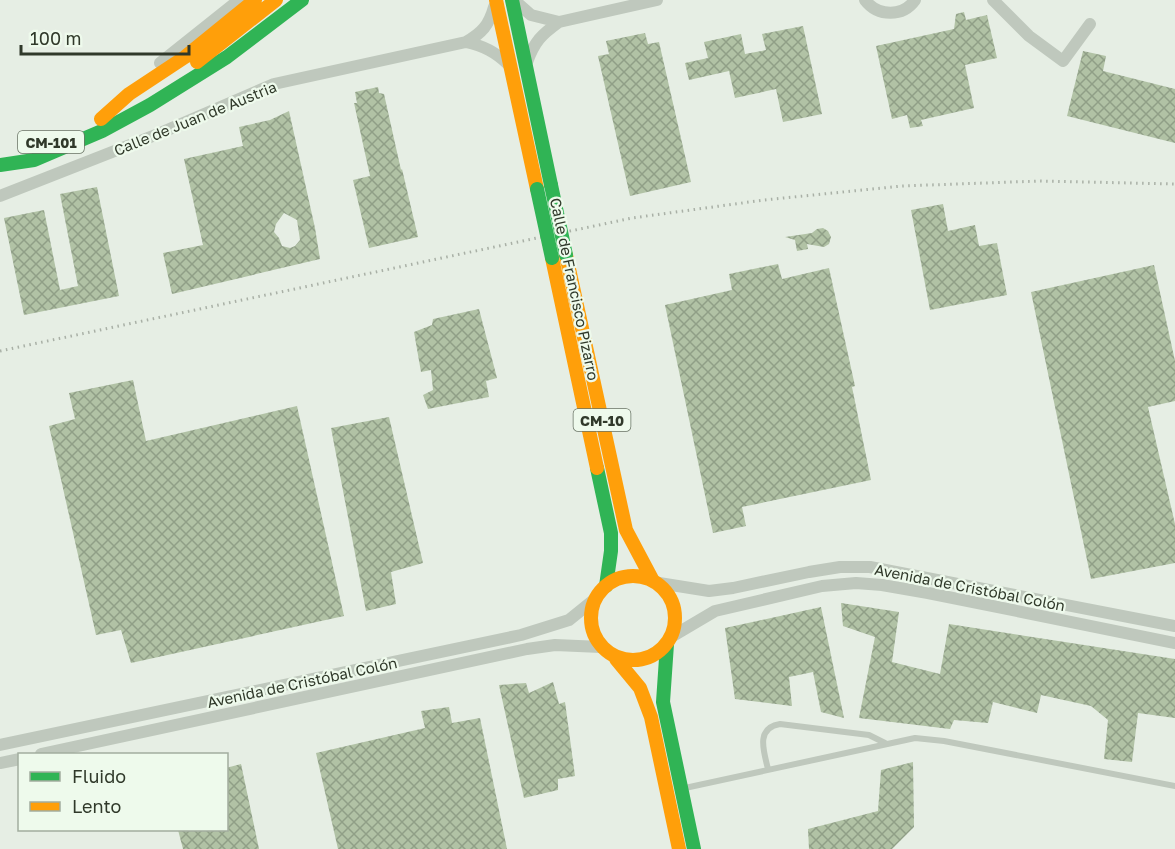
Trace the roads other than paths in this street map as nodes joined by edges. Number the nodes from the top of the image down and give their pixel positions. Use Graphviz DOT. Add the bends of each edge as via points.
graph roads {
  1 [pos="239,0"];
  2 [pos="255,0"];
  3 [pos="276,0"];
  4 [pos="302,0"];
  5 [pos="496,0"];
  6 [pos="513,0"];
  7 [pos="657,0"];
  8 [pos="865,0"];
  9 [pos="929,0"];
  10 [pos="993,0"];
  11 [pos="913,3"];
  12 [pos="560,22"];
  13 [pos="1090,24"];
  14 [pos="466,42"];
  15 [pos="510,66"];
  16 [pos="525,66"];
  17 [pos="136,79"];
  18 [pos="101,119"];
  19 [pos="0,163"];
  20 [pos="0,196"];
  21 [pos="656,581"];
  22 [pos="606,586"];
  23 [pos="595,599"];
  24 [pos="1175,626"];
  25 [pos="669,641"];
  26 [pos="1175,643"];
  27 [pos="601,647"];
  28 [pos="616,659"];
  29 [pos="885,743"];
  30 [pos="0,745"];
  31 [pos="46,753"];
  32 [pos="18,759"];
  33 [pos="0,763"];
  34 [pos="768,769"];
  35 [pos="1175,786"];
  36 [pos="681,789"];
  37 [pos="679,849"];
  38 [pos="694,849"];
  1 -- 17 [label="street"];
  2 -- 18 [label="main road"];
  3 -- 18 [label="main road, CM-101" via="182,72"];
  4 -- 19 [label="main road" via="219,63 102,131 34,160"];
  5 -- 14 [label="street" via="490,21 481,33"];
  5 -- 15 [label="main road, Calle de Francisco Pizarro / CM-10"];
  6 -- 12 [label="street" via="531,15"];
  6 -- 16 [label="main road, Calle de Francisco Pizarro / CM-10"];
  7 -- 12 [label="street"];
  8 -- 11 [label="street" via="877,11 889,14 901,12"];
  9 -- 11 [label="street"];
  10 -- 13 [label="street" via="1029,36 1063,61"];
  12 -- 16 [label="street" via="534,44"];
  14 -- 15 [label="street" via="483,45"];
  14 -- 20 [label="street, Calle de Juan de Austria" via="274,84"];
  15 -- 22 [label="main road, Calle de Francisco Pizarro / CM-10, bridge" via="611,533"];
  16 -- 21 [label="main road, Calle de Francisco Pizarro / CM-10, bridge" via="626,530 634,550"];
  18 -- 19 [label="main road, CM-101"];
  21 -- 22 [label="main road" via="627,577"];
  21 -- 24 [label="street, Avenida de Cristóbal Colón" via="709,591 840,567 870,567"];
  21 -- 25 [label="main road, CM-10" via="674,609 675,623"];
  22 -- 23 [label="main road"];
  23 -- 27 [label="main road" via="592,621"];
  23 -- 30 [label="street, Avenida de Cristóbal Colón" via="569,620 521,635"];
  25 -- 26 [label="street, Avenida de Cristóbal Colón" via="715,610 822,586 856,583 928,593"];
  25 -- 28 [label="main road" via="651,657 628,662"];
  25 -- 36 [label="main road, CM-10" via="663,702"];
  27 -- 28 [label="main road"];
  27 -- 31 [label="street, Avenida de Cristóbal Colón" via="555,645 527,650"];
  28 -- 37 [label="main road" via="640,688 651,717"];
  29 -- 34 [label="lane"];
  29 -- 34 [label="lane" via="869,735 780,724 765,733"];
  29 -- 35 [label="lane" via="915,738 944,741"];
  32 -- 33 [label="street"];
  34 -- 36 [label="lane"];
  36 -- 38 [label="main road, CM-10"];
}
